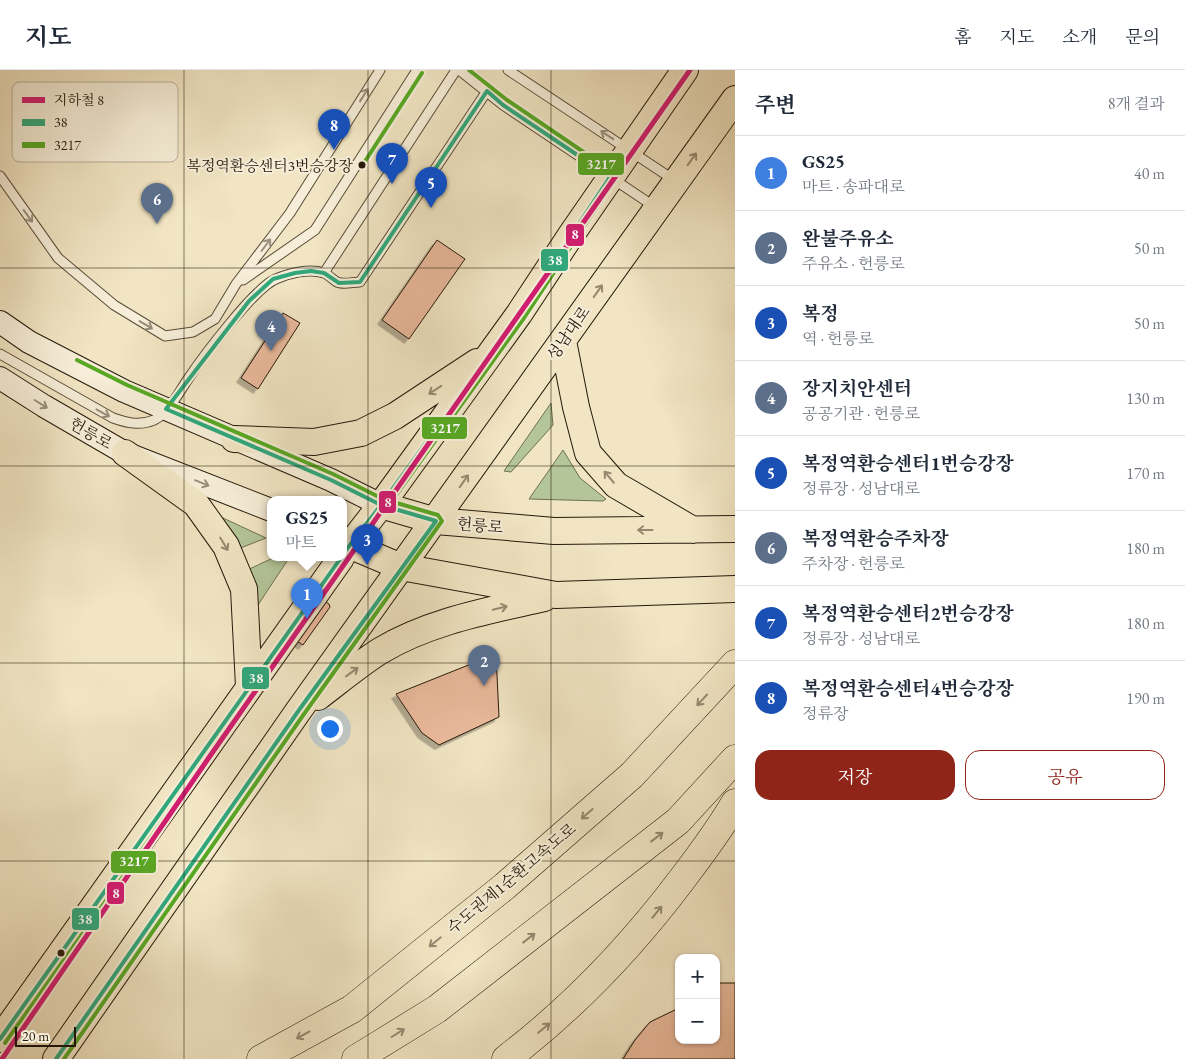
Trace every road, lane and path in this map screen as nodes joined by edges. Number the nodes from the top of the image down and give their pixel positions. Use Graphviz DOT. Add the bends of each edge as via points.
graph roads {
  1 [pos="380,70"];
  2 [pos="417,70"];
  3 [pos="458,70"];
  4 [pos="508,70"];
  5 [pos="685,70"];
  6 [pos="487,91"];
  7 [pos="735,99"];
  8 [pos="629,149"];
  9 [pos="0,176"];
  10 [pos="610,177"];
  11 [pos="676,181"];
  12 [pos="657,208"];
  13 [pos="324,273"];
  14 [pos="236,284"];
  15 [pos="0,322"];
  16 [pos="563,341"];
  17 [pos="0,354"];
  18 [pos="490,354"];
  19 [pos="0,378"];
  20 [pos="166,409"];
  21 [pos="234,439"];
  22 [pos="125,453"];
  23 [pos="381,505"];
  24 [pos="267,508"];
  25 [pos="436,521"];
  26 [pos="735,529"];
  27 [pos="694,530"];
  28 [pos="347,546"];
  29 [pos="347,551"];
  30 [pos="336,561"];
  31 [pos="401,568"];
  32 [pos="735,588"];
  33 [pos="556,595"];
  34 [pos="735,664"];
  35 [pos="249,686"];
  36 [pos="299,710"];
  37 [pos="735,759"];
  38 [pos="735,803"];
  39 [pos="0,1039"];
  40 [pos="56,1059"];
  41 [pos="261,1059"];
  42 [pos="356,1059"];
  43 [pos="506,1059"];
  14 -- 1 [label="lane, one-way" via="290,213"];
  2 -- 14 [label="lane" via="315,230"];
  3 -- 6 [label="lane"];
  3 -- 13 [label="lane"];
  8 -- 4 [label="lane, one-way"];
  5 -- 8 [label="main road"];
  6 -- 10 [label="lane"];
  6 -- 13 [label="lane" via="360,282 339,283"];
  11 -- 7 [label="main road, 성남대로, one-way"];
  8 -- 10 [label="main road"];
  8 -- 11 [label="lane"];
  9 -- 14 [label="lane, one-way" via="58,258 114,305 165,336 193,332 215,319"];
  10 -- 12 [label="lane"];
  10 -- 18 [label="main road"];
  11 -- 12 [label="main road, 성남대로"];
  16 -- 12 [label="main road, 성남대로, one-way"];
  13 -- 20 [label="lane" via="311,271 274,279 249,301"];
  15 -- 20 [label="main road, 헌릉로" via="74,366"];
  25 -- 16 [label="main road, 성남대로, one-way"];
  27 -- 16 [label="main road, one-way" via="616,485 588,452"];
  17 -- 20 [label="lane, one-way" via="127,423 156,419"];
  18 -- 21 [label="main road, one-way" via="395,416 361,433 314,442"];
  18 -- 23 [label="main road"];
  19 -- 22 [label="main road, 헌릉로, one-way"];
  20 -- 21 [label="main road, 헌릉로"];
  21 -- 23 [label="main road, 헌릉로"];
  22 -- 24 [label="main road, 헌릉로, one-way"];
  22 -- 35 [label="main road, one-way" via="196,504 226,546 244,589"];
  23 -- 25 [label="main road, 헌릉로"];
  23 -- 28 [label="main road"];
  27 -- 25 [label="main road, 헌릉로, one-way" via="554,531"];
  25 -- 31 [label="main road, 성남대로"];
  26 -- 27 [label="main road, 헌릉로"];
  29 -- 31 [label="main road"];
  30 -- 35 [label="main road"];
  31 -- 33 [label="main road"];
  31 -- 36 [label="main road, 성남대로"];
  32 -- 33 [label="main road"];
  36 -- 33 [label="main road, one-way" via="381,651 433,626"];
  34 -- 41 [label="highway, 수도권제1순환고속도로, one-way" via="632,774 505,886 352,1009"];
  35 -- 39 [label="main road"];
  36 -- 40 [label="main road, 성남대로"];
  42 -- 37 [label="highway, one-way" via="437,1009 678,820"];
  43 -- 38 [label="highway, one-way" via="578,997 628,947 701,855"];
}
